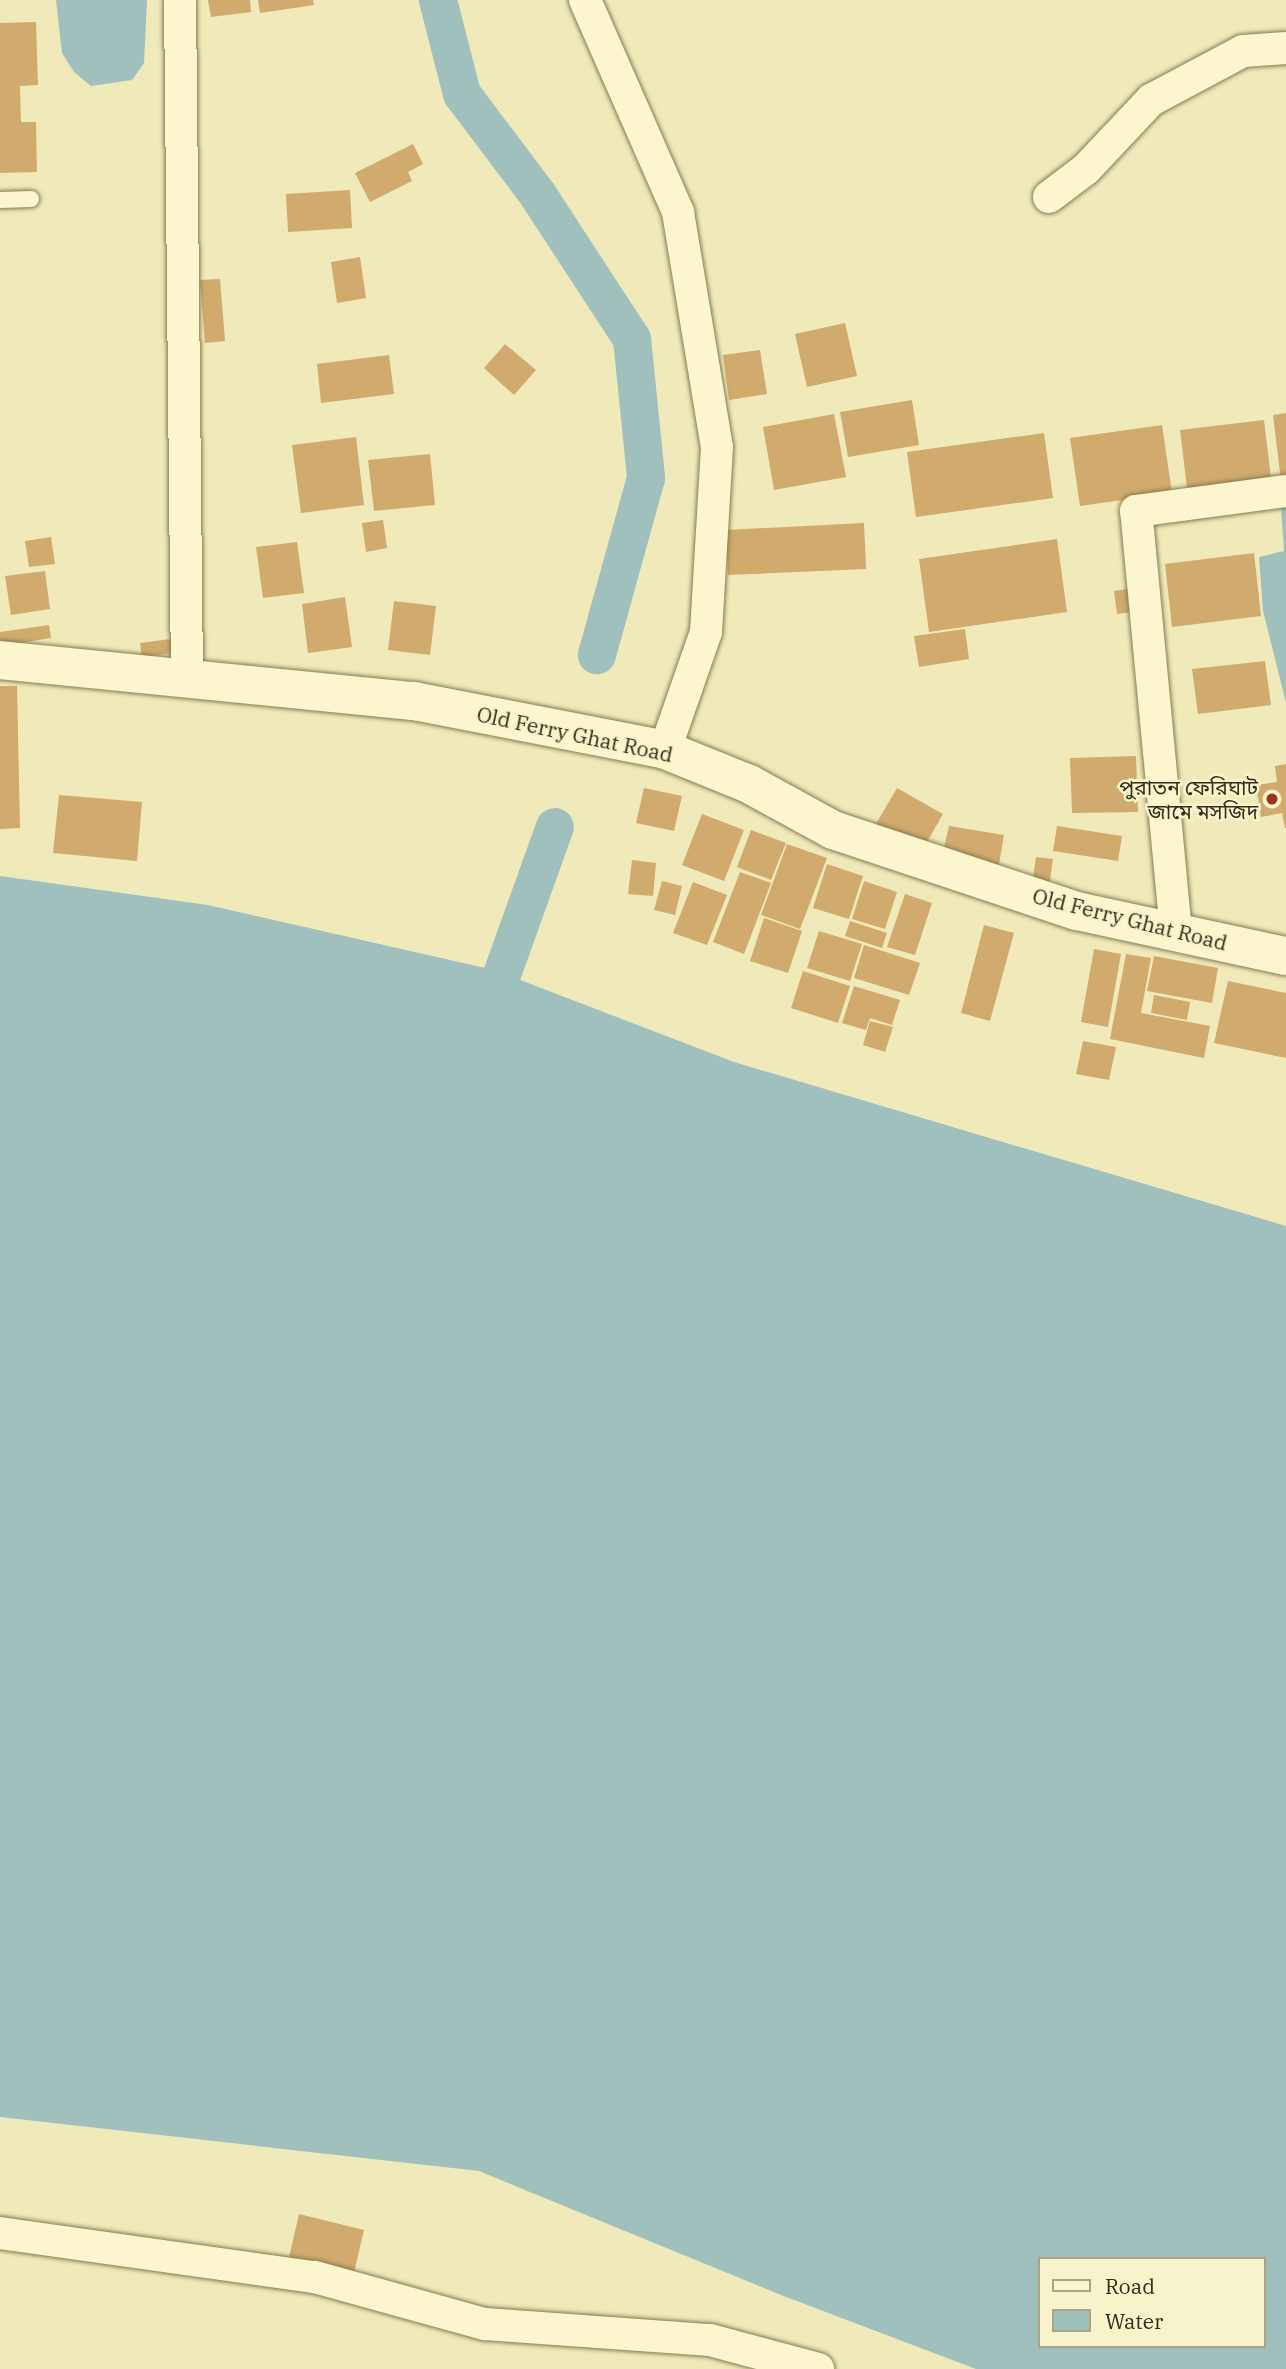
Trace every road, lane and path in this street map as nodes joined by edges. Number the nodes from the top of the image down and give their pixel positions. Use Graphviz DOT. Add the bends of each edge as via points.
graph roads {
  1 [pos="180,0"];
  2 [pos="584,0"];
  3 [pos="1286,48"];
  4 [pos="1049,197"];
  5 [pos="31,199"];
  6 [pos="0,200"];
  7 [pos="1286,491"];
  8 [pos="0,660"];
  9 [pos="187,678"];
  10 [pos="665,750"];
  11 [pos="1176,932"];
  12 [pos="1286,956"];
  13 [pos="0,2233"];
  14 [pos="818,2369"];
  1 -- 9 [label="street"];
  2 -- 10 [label="street" via="678,212 717,447 706,632"];
  3 -- 4 [label="street" via="1243,51 1151,100 1086,169"];
  5 -- 6 [label="lane"];
  7 -- 11 [label="street" via="1136,511"];
  8 -- 9 [label="street, Old Ferry Ghat Road"];
  9 -- 10 [label="street, Old Ferry Ghat Road" via="414,701"];
  10 -- 11 [label="street, Old Ferry Ghat Road" via="749,784 833,830 1077,911"];
  11 -- 12 [label="street, Old Ferry Ghat Road"];
  13 -- 14 [label="street" via="315,2277 485,2324 710,2340"];
}
